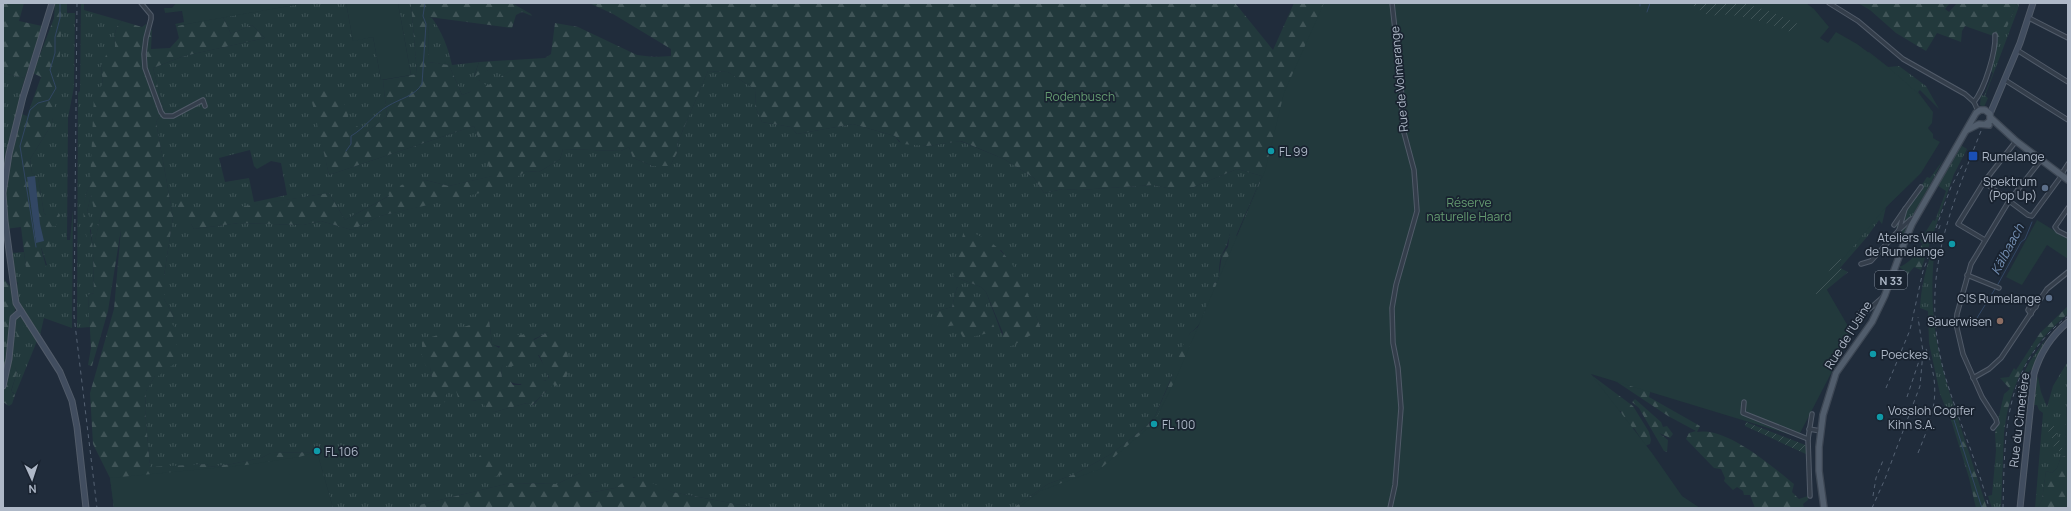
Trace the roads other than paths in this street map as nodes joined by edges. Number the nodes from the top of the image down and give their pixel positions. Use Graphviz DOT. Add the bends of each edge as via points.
graph roads {
  1 [pos="52,3"];
  2 [pos="141,3"];
  3 [pos="1392,3"];
  4 [pos="1829,3"];
  5 [pos="2033,3"];
  6 [pos="2029,18"];
  7 [pos="1996,35"];
  8 [pos="2068,38"];
  9 [pos="2017,50"];
  10 [pos="2005,80"];
  11 [pos="2068,82"];
  12 [pos="207,99"];
  13 [pos="203,100"];
  14 [pos="1974,102"];
  15 [pos="1996,102"];
  16 [pos="205,106"];
  17 [pos="1985,110"];
  18 [pos="1978,111"];
  19 [pos="1990,116"];
  20 [pos="1975,118"];
  21 [pos="2068,120"];
  22 [pos="1979,124"];
  23 [pos="1986,124"];
  24 [pos="1999,126"];
  25 [pos="1966,130"];
  26 [pos="2016,141"];
  27 [pos="2041,160"];
  28 [pos="2068,164"];
  29 [pos="2061,175"];
  30 [pos="2068,180"];
  31 [pos="1984,182"];
  32 [pos="1921,187"];
  33 [pos="2009,201"];
  34 [pos="2068,208"];
  35 [pos="1905,209"];
  36 [pos="1915,219"];
  37 [pos="1894,225"];
  38 [pos="1899,230"];
  39 [pos="2068,236"];
  40 [pos="1985,240"];
  41 [pos="1861,264"];
  42 [pos="2068,272"];
  43 [pos="1967,275"];
  44 [pos="1999,288"];
  45 [pos="1885,295"];
  46 [pos="21,311"];
  47 [pos="1861,312"];
  48 [pos="2068,322"];
  49 [pos="1973,378"];
  50 [pos="3,386"];
  51 [pos="1744,402"];
  52 [pos="1812,414"];
  53 [pos="1993,428"];
  54 [pos="1809,429"];
  55 [pos="1820,431"];
  56 [pos="1808,439"];
  57 [pos="1810,496"];
  58 [pos="1824,507"];
  59 [pos="86,508"];
  60 [pos="1390,508"];
  61 [pos="2020,508"];
  1 -- 46 [label="main road" via="28,79 10,148 4,185 5,221 14,296"];
  2 -- 13 [label="street" via="151,15 144,54 145,68 161,112 164,116 173,116"];
  3 -- 60 [label="street, Rue de Volmerange" via="1402,84 1403,128 1414,170 1417,211 1392,308 1393,343 1401,408 1395,485"];
  4 -- 14 [label="street" via="1858,21 1903,59 1958,89"];
  5 -- 6 [label="main road"];
  6 -- 8 [label="street"];
  6 -- 9 [label="main road"];
  7 -- 14 [label="street" via="1996,44 1988,69"];
  9 -- 10 [label="main road"];
  9 -- 11 [label="street"];
  10 -- 15 [label="main road"];
  10 -- 21 [label="street"];
  12 -- 13 [label="street"];
  13 -- 16 [label="street"];
  14 -- 18 [label="street"];
  15 -- 17 [label="main road"];
  15 -- 19 [label="main road"];
  17 -- 18 [label="main road"];
  17 -- 19 [label="main road"];
  18 -- 20 [label="main road"];
  19 -- 23 [label="main road"];
  19 -- 24 [label="main road"];
  20 -- 22 [label="main road"];
  20 -- 25 [label="main road, N 33"];
  22 -- 23 [label="main road"];
  22 -- 25 [label="main road"];
  23 -- 24 [label="main road"];
  24 -- 26 [label="main road"];
  25 -- 36 [label="main road, Rue de l'Usine / N 33"];
  26 -- 27 [label="main road"];
  26 -- 31 [label="street"];
  27 -- 29 [label="main road"];
  27 -- 33 [label="street"];
  28 -- 29 [label="street"];
  29 -- 30 [label="main road"];
  29 -- 33 [label="street" via="2032,216"];
  31 -- 33 [label="street"];
  31 -- 40 [label="street" via="1958,224"];
  32 -- 35 [label="street, Rue de l'Usine"];
  33 -- 40 [label="street"];
  34 -- 39 [label="street" via="2056,225 2056,229"];
  35 -- 37 [label="street, Rue de l'Usine"];
  35 -- 38 [label="street, Rue de l'Usine"];
  36 -- 38 [label="street, Rue de l'Usine" via="1911,219"];
  36 -- 45 [label="main road, Rue de l'Usine / N 33"];
  38 -- 41 [label="street, Rue de l'Usine" via="1871,262"];
  40 -- 43 [label="street"];
  42 -- 49 [label="street" via="2047,288 2001,358"];
  43 -- 44 [label="street"];
  43 -- 49 [label="street" via="1956,324 1963,354"];
  45 -- 47 [label="street, Rue de l'Usine" via="1867,311"];
  45 -- 55 [label="main road, Rue de l'Usine / N 33" via="1872,322 1836,373"];
  46 -- 50 [label="main road" via="13,318 9,359"];
  46 -- 59 [label="main road" via="60,372 72,400"];
  48 -- 61 [label="main road, Rue du Cimetière" via="2049,341 2034,374"];
  49 -- 53 [label="street" via="1996,419"];
  51 -- 56 [label="street" via="1743,414"];
  52 -- 54 [label="street"];
  54 -- 55 [label="street"];
  54 -- 56 [label="street"];
  55 -- 58 [label="main road, Rue de l'Usine / N 33" via="1818,456"];
  56 -- 57 [label="street"];
}
